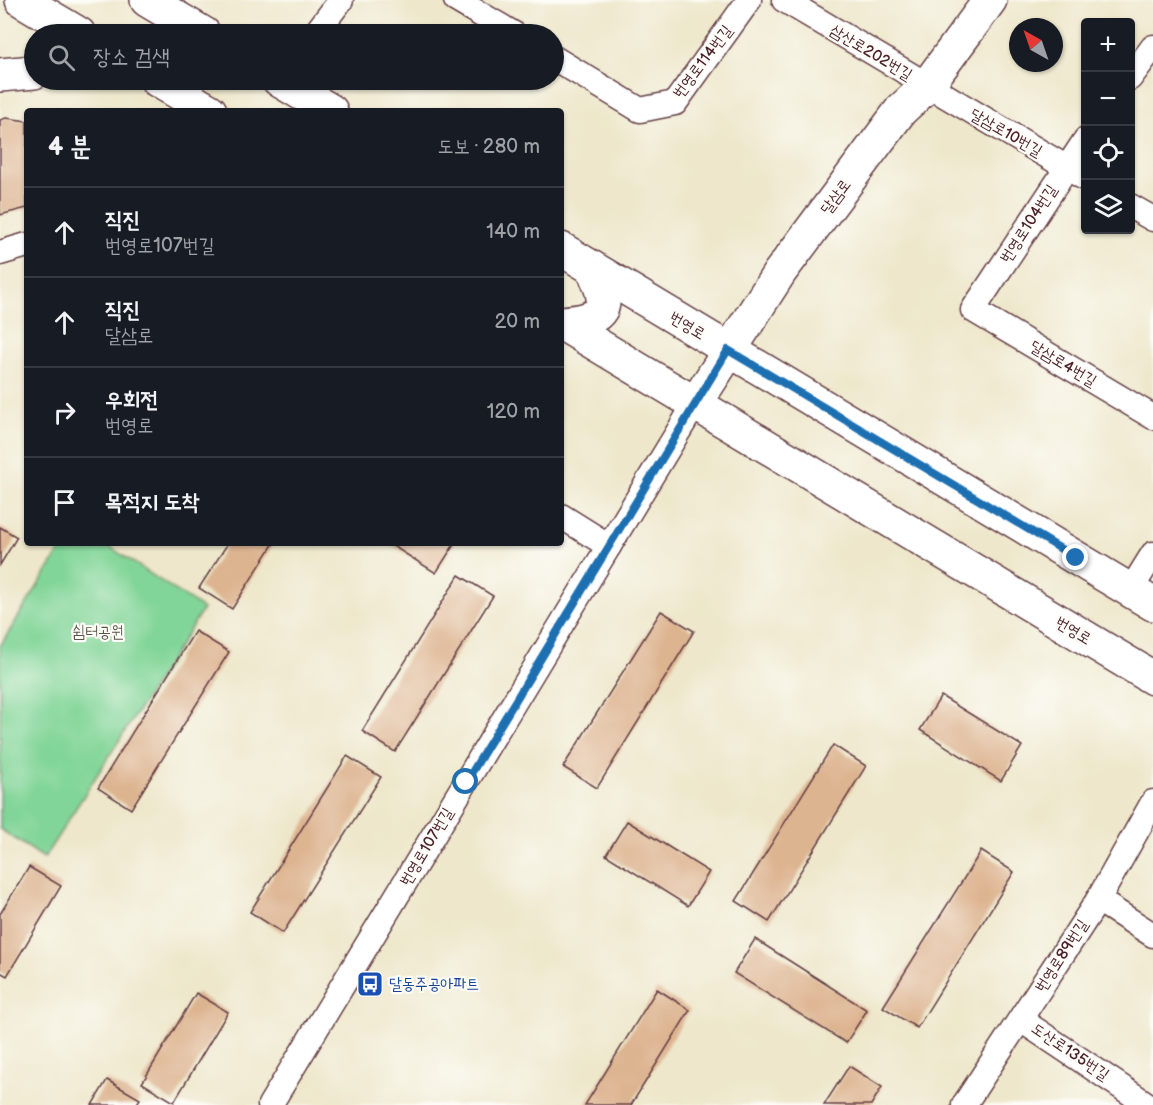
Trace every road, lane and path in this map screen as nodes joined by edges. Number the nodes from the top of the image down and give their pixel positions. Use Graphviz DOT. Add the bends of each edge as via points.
graph roads {
  1 [pos="22,0"];
  2 [pos="67,0"];
  3 [pos="147,0"];
  4 [pos="189,0"];
  5 [pos="341,0"];
  6 [pos="456,0"];
  7 [pos="749,0"];
  8 [pos="784,0"];
  9 [pos="990,0"];
  10 [pos="62,24"];
  11 [pos="72,24"];
  12 [pos="187,24"];
  13 [pos="209,24"];
  14 [pos="323,24"];
  15 [pos="497,24"];
  16 [pos="1153,47"];
  17 [pos="564,64"];
  18 [pos="1135,72"];
  19 [pos="24,73"];
  20 [pos="0,75"];
  21 [pos="926,87"];
  22 [pos="175,90"];
  23 [pos="296,90"];
  24 [pos="205,108"];
  25 [pos="326,108"];
  26 [pos="1081,154"];
  27 [pos="1075,173"];
  28 [pos="1135,208"];
  29 [pos="1153,219"];
  30 [pos="24,246"];
  31 [pos="564,251"];
  32 [pos="0,253"];
  33 [pos="592,268"];
  34 [pos="973,310"];
  35 [pos="564,323"];
  36 [pos="564,325"];
  37 [pos="728,350"];
  38 [pos="695,404"];
  39 [pos="1153,417"];
  40 [pos="564,518"];
  41 [pos="609,546"];
  42 [pos="1153,554"];
  43 [pos="1142,598"];
  44 [pos="1153,678"];
  45 [pos="1153,802"];
  46 [pos="1098,900"];
  47 [pos="1153,935"];
  48 [pos="1021,1020"];
  49 [pos="1145,1104"];
  50 [pos="270,1105"];
  51 [pos="964,1105"];
  1 -- 10 [label="main road"];
  2 -- 11 [label="main road" via="67,15"];
  3 -- 12 [label="main road"];
  4 -- 13 [label="main road"];
  5 -- 14 [label="street"];
  6 -- 15 [label="street"];
  7 -- 17 [label="street, 번영로114번길" via="675,103 640,110"];
  8 -- 21 [label="street, 삼산로202번길"];
  9 -- 21 [label="main road, 달삼로"];
  16 -- 18 [label="street"];
  19 -- 20 [label="main road"];
  21 -- 27 [label="street, 달삼로10번길"];
  21 -- 37 [label="main road, 달삼로" via="901,110 780,272"];
  22 -- 24 [label="main road"];
  23 -- 25 [label="main road"];
  26 -- 27 [label="street, 번영로104번길"];
  27 -- 34 [label="street, 번영로104번길"];
  28 -- 29 [label="street"];
  30 -- 32 [label="street"];
  31 -- 33 [label="main road, 번영로"];
  33 -- 35 [label="main road" via="605,301 593,317"];
  33 -- 37 [label="main road, 번영로"];
  34 -- 39 [label="street, 달삼로4번길"];
  36 -- 38 [label="main road, 번영로"];
  37 -- 38 [label="main road, 달삼로"];
  37 -- 43 [label="main road, 번영로"];
  38 -- 41 [label="street, 번영로107번길"];
  38 -- 44 [label="main road, 번영로"];
  40 -- 41 [label="street"];
  41 -- 50 [label="street, 번영로107번길"];
  42 -- 43 [label="street"];
  45 -- 46 [label="street, 번영로89번길"];
  46 -- 47 [label="street"];
  46 -- 48 [label="street, 번영로89번길"];
  48 -- 49 [label="street, 도산로135번길"];
  48 -- 51 [label="street, 번영로89번길"];
}
